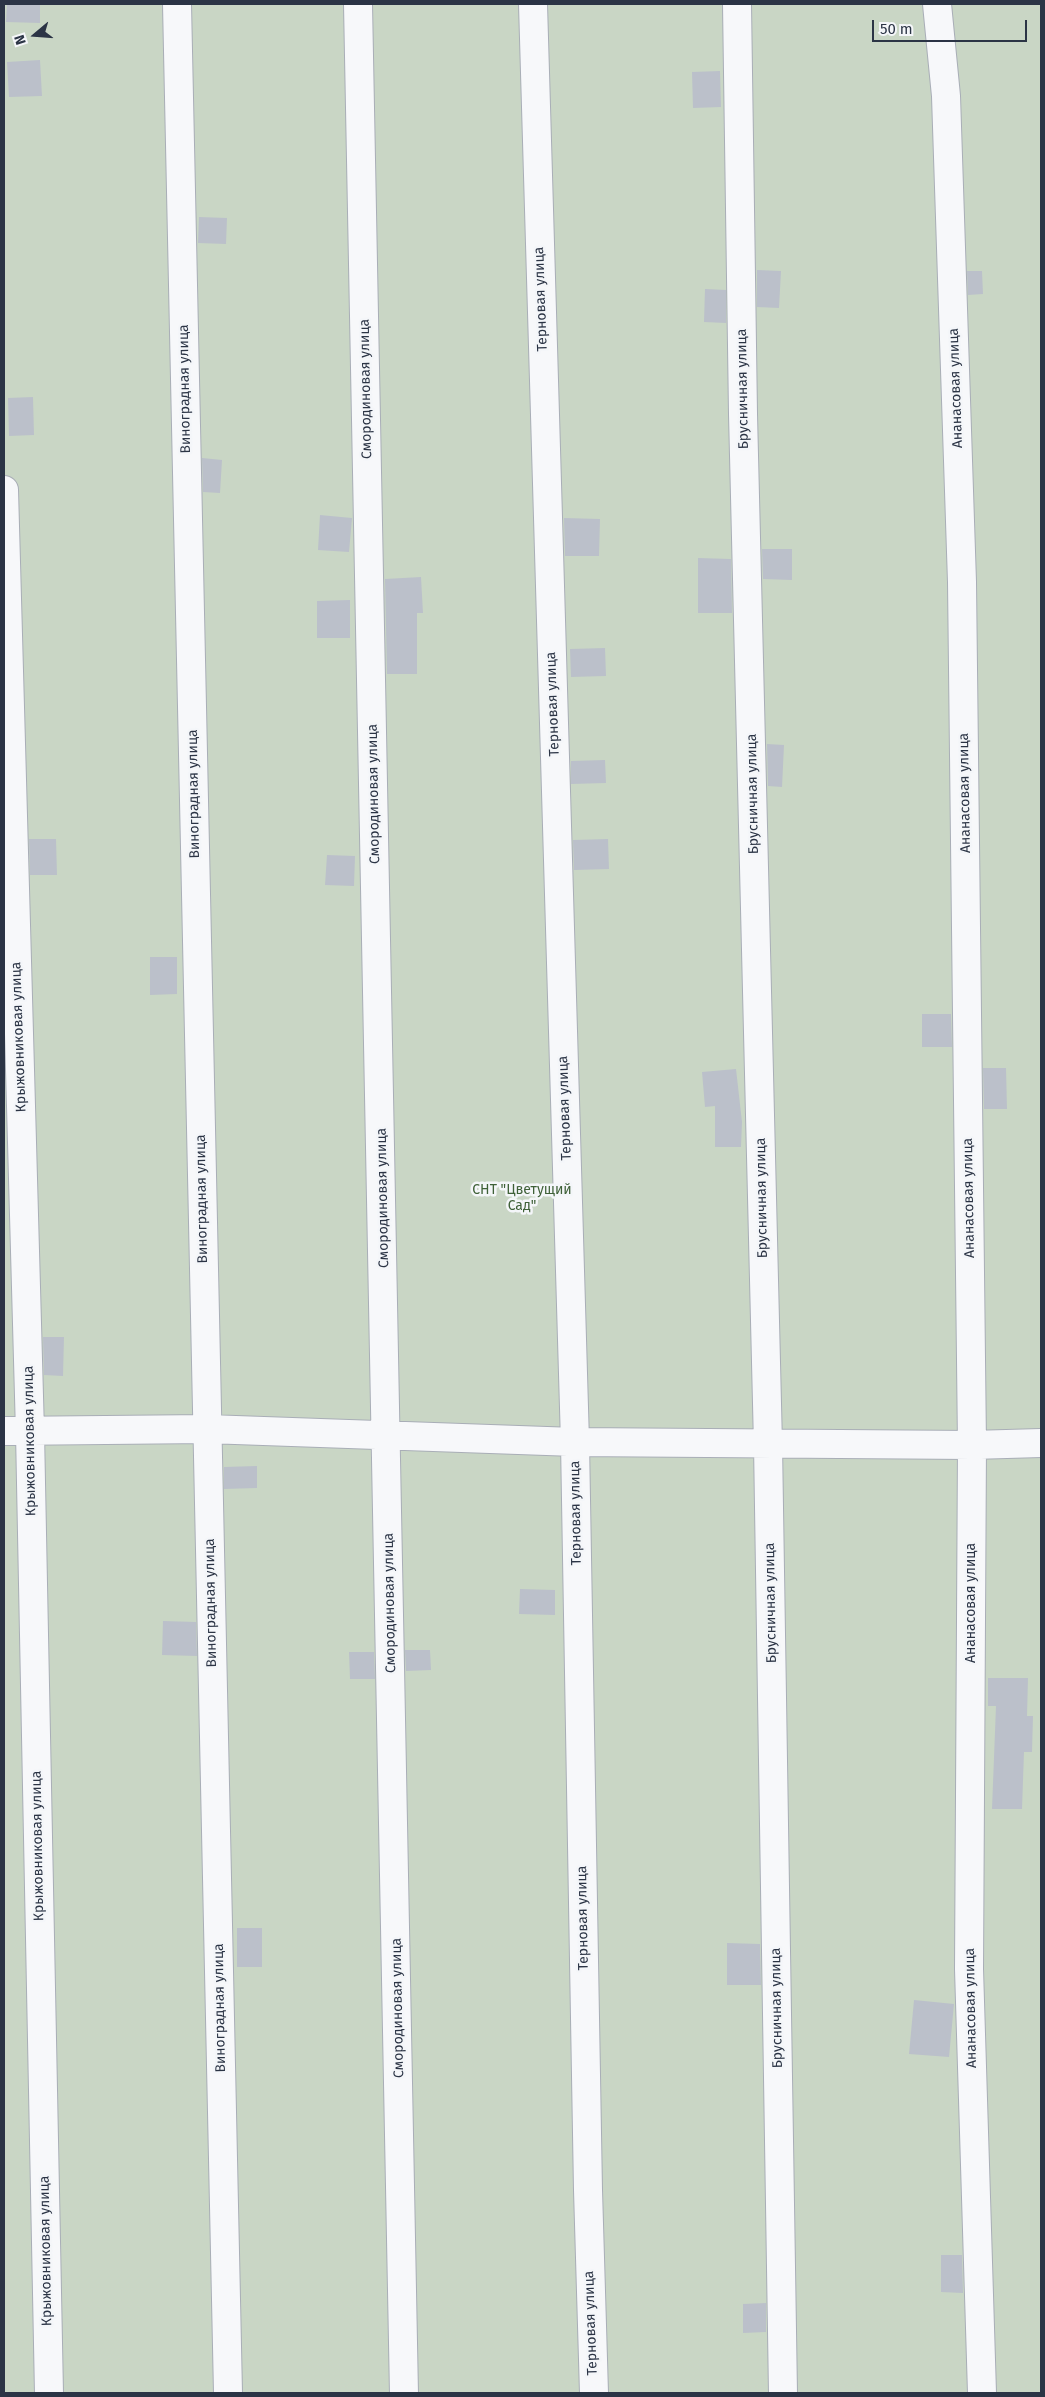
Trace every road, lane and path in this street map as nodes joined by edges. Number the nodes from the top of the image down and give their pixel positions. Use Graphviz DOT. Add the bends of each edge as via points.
graph roads {
  1 [pos="177,4"];
  2 [pos="358,4"];
  3 [pos="533,4"];
  4 [pos="737,4"];
  5 [pos="938,4"];
  6 [pos="4,490"];
  7 [pos="207,1429"];
  8 [pos="17,1431"];
  9 [pos="388,1436"];
  10 [pos="575,1442"];
  11 [pos="1041,1443"];
  12 [pos="768,1444"];
  13 [pos="972,1445"];
  14 [pos="49,2393"];
  15 [pos="228,2393"];
  16 [pos="404,2393"];
  17 [pos="594,2393"];
  18 [pos="783,2393"];
  19 [pos="982,2393"];
  1 -- 7 [label="street, Виноградная улица"];
  2 -- 9 [label="street, Смородиновая улица"];
  3 -- 10 [label="street, Терновая улица"];
  4 -- 12 [label="street, Брусничная улица" via="743,414"];
  5 -- 13 [label="street, Ананасовая улица" via="946,96 962,582"];
  6 -- 8 [label="street, Крыжовниковая улица"];
  7 -- 8 [label="street"];
  7 -- 9 [label="street"];
  7 -- 15 [label="street, Виноградная улица"];
  8 -- 14 [label="street, Крыжовниковая улица"];
  9 -- 10 [label="street"];
  9 -- 16 [label="street, Смородиновая улица"];
  10 -- 12 [label="street"];
  10 -- 17 [label="street, Терновая улица"];
  11 -- 13 [label="street"];
  12 -- 13 [label="street"];
  12 -- 18 [label="street, Брусничная улица"];
  13 -- 19 [label="street, Ананасовая улица" via="969,1968"];
}
